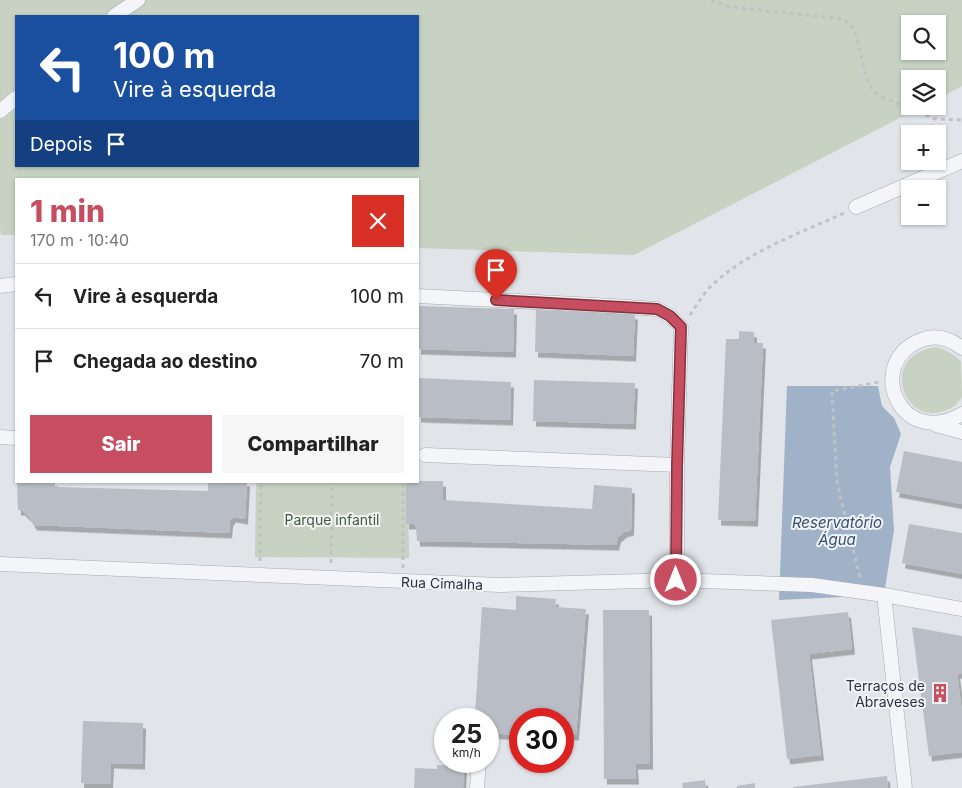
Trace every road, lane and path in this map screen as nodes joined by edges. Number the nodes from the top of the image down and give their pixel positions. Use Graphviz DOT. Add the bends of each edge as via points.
graph roads {
  1 [pos="138,0"];
  2 [pos="711,0"];
  3 [pos="116,15"];
  4 [pos="15,99"];
  5 [pos="0,111"];
  6 [pos="962,120"];
  7 [pos="962,161"];
  8 [pos="856,207"];
  9 [pos="15,284"];
  10 [pos="0,286"];
  11 [pos="419,296"];
  12 [pos="681,327"];
  13 [pos="962,348"];
  14 [pos="892,380"];
  15 [pos="962,414"];
  16 [pos="923,422"];
  17 [pos="962,432"];
  18 [pos="0,437"];
  19 [pos="15,438"];
  20 [pos="425,455"];
  21 [pos="677,466"];
  22 [pos="261,483"];
  23 [pos="332,483"];
  24 [pos="403,483"];
  25 [pos="0,564"];
  26 [pos="260,575"];
  27 [pos="330,578"];
  28 [pos="676,580"];
  29 [pos="403,581"];
  30 [pos="864,592"];
  31 [pos="884,595"];
  32 [pos="962,609"];
  33 [pos="479,773"];
  34 [pos="478,788"];
  35 [pos="905,788"];
  1 -- 3 [label="street"];
  2 -- 6 [label="path" via="730,7 844,19 856,34 866,78 873,91 935,119"];
  4 -- 5 [label="street"];
  7 -- 8 [label="street"];
  8 -- 12 [label="path" via="767,248 735,267 710,288"];
  9 -- 10 [label="street"];
  11 -- 12 [label="street" via="657,309"];
  12 -- 21 [label="street"];
  13 -- 14 [label="street" via="939,338 925,338 901,354 894,366"];
  14 -- 16 [label="street" via="900,406"];
  14 -- 30 [label="path" via="832,391 837,483"];
  15 -- 16 [label="street" via="936,424"];
  16 -- 17 [label="street"];
  18 -- 19 [label="street"];
  20 -- 21 [label="street"];
  21 -- 28 [label="street"];
  22 -- 26 [label="path"];
  23 -- 27 [label="path"];
  24 -- 29 [label="path"];
  25 -- 26 [label="street, Rua Cimalha"];
  26 -- 27 [label="street, Rua Cimalha"];
  27 -- 29 [label="street, Rua Cimalha"];
  28 -- 29 [label="street, Rua Cimalha" via="500,585"];
  28 -- 30 [label="street, Rua Cimalha" via="812,585"];
  30 -- 31 [label="street, Rua Cimalha"];
  31 -- 32 [label="street, Rua Cimalha"];
  31 -- 35 [label="street"];
  33 -- 34 [label="street"];
}
